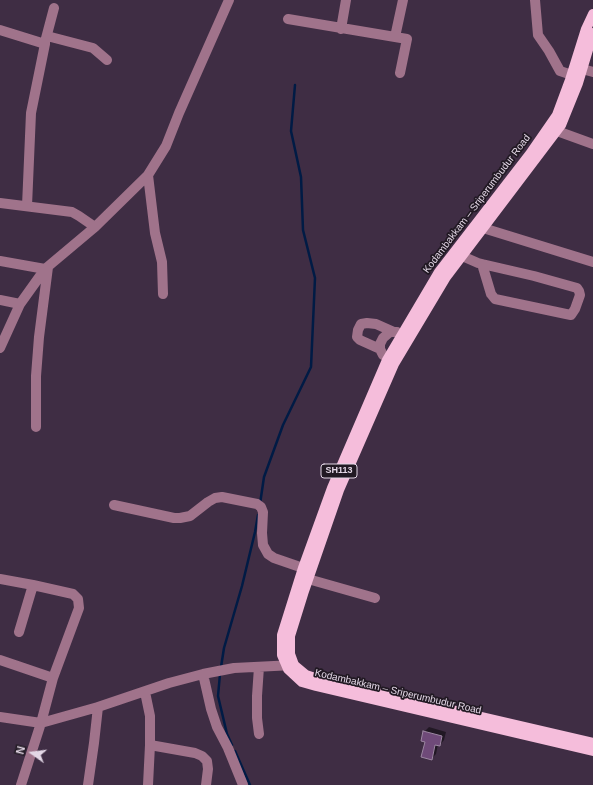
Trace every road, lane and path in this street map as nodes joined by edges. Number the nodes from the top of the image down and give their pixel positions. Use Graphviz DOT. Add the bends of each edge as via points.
graph roads {
  1 [pos="229,0"];
  2 [pos="346,0"];
  3 [pos="403,0"];
  4 [pos="534,0"];
  5 [pos="54,8"];
  6 [pos="593,14"];
  7 [pos="288,19"];
  8 [pos="341,29"];
  9 [pos="0,30"];
  10 [pos="593,33"];
  11 [pos="395,37"];
  12 [pos="46,40"];
  13 [pos="107,60"];
  14 [pos="582,69"];
  15 [pos="593,72"];
  16 [pos="400,73"];
  17 [pos="572,75"];
  18 [pos="557,131"];
  19 [pos="593,144"];
  20 [pos="148,175"];
  21 [pos="0,203"];
  22 [pos="27,206"];
  23 [pos="95,227"];
  24 [pos="483,228"];
  25 [pos="462,256"];
  26 [pos="0,261"];
  27 [pos="593,262"];
  28 [pos="482,264"];
  29 [pos="47,268"];
  30 [pos="163,294"];
  31 [pos="0,300"];
  32 [pos="20,304"];
  33 [pos="398,333"];
  34 [pos="0,348"];
  35 [pos="380,349"];
  36 [pos="388,358"];
  37 [pos="36,427"];
  38 [pos="114,505"];
  39 [pos="303,568"];
  40 [pos="308,579"];
  41 [pos="0,580"];
  42 [pos="33,585"];
  43 [pos="375,598"];
  44 [pos="19,632"];
  45 [pos="0,660"];
  46 [pos="290,665"];
  47 [pos="259,667"];
  48 [pos="203,674"];
  49 [pos="53,678"];
  50 [pos="145,692"];
  51 [pos="98,707"];
  52 [pos="0,716"];
  53 [pos="41,723"];
  54 [pos="260,734"];
  55 [pos="593,743"];
  56 [pos="150,745"];
  57 [pos="593,751"];
  58 [pos="21,785"];
  59 [pos="88,785"];
  60 [pos="148,785"];
  61 [pos="206,785"];
  62 [pos="243,785"];
  1 -- 20 [label="street" via="166,146"];
  2 -- 8 [label="street"];
  3 -- 11 [label="street"];
  4 -- 17 [label="street" via="538,35 560,71"];
  5 -- 12 [label="street"];
  6 -- 17 [label="main road, Kodambakkam – Sriperumbudur Road / SH113"];
  7 -- 8 [label="street"];
  8 -- 11 [label="street"];
  9 -- 12 [label="street"];
  10 -- 14 [label="main road, Kodambakkam – Sriperumbudur Road / SH113"];
  11 -- 16 [label="street" via="406,39"];
  12 -- 13 [label="street" via="93,48"];
  12 -- 22 [label="street" via="31,113"];
  14 -- 15 [label="street"];
  14 -- 18 [label="main road, Kodambakkam – Sriperumbudur Road / SH113"];
  17 -- 33 [label="main road, Kodambakkam – Sriperumbudur Road / SH113" via="557,115 439,272"];
  18 -- 19 [label="street"];
  18 -- 24 [label="main road, Kodambakkam – Sriperumbudur Road / SH113"];
  20 -- 23 [label="street"];
  20 -- 30 [label="street" via="155,233 162,262"];
  21 -- 22 [label="street"];
  22 -- 23 [label="street" via="72,212"];
  23 -- 29 [label="street"];
  24 -- 25 [label="main road, Kodambakkam – Sriperumbudur Road / SH113"];
  24 -- 27 [label="street"];
  25 -- 28 [label="street"];
  25 -- 40 [label="main road, Kodambakkam – Sriperumbudur Road / SH113" via="446,277 394,364 339,490"];
  26 -- 29 [label="street"];
  28 -- 28 [label="street" via="577,288 580,295 575,309 571,315 495,299 491,294"];
  29 -- 32 [label="street"];
  29 -- 37 [label="street" via="36,376"];
  31 -- 32 [label="street"];
  32 -- 34 [label="street"];
  33 -- 35 [label="street" via="390,332 383,338"];
  33 -- 35 [label="street" via="376,324 361,324 357,336 360,340"];
  33 -- 36 [label="main road, Kodambakkam – Sriperumbudur Road / SH113"];
  35 -- 36 [label="street"];
  36 -- 39 [label="main road, Kodambakkam – Sriperumbudur Road / SH113" via="332,488"];
  38 -- 39 [label="street" via="180,518 190,516 215,498 257,504 263,512 263,545 268,554"];
  39 -- 46 [label="main road, Kodambakkam – Sriperumbudur Road / SH113" via="282,635 282,655"];
  40 -- 43 [label="street"];
  40 -- 46 [label="main road, Kodambakkam – Sriperumbudur Road / SH113" via="290,636"];
  41 -- 42 [label="street"];
  42 -- 44 [label="street"];
  42 -- 49 [label="street" via="73,594 78,599 79,608"];
  45 -- 49 [label="street"];
  46 -- 47 [label="street"];
  46 -- 55 [label="main road, Kodambakkam – Sriperumbudur Road" via="318,679"];
  46 -- 57 [label="main road, Kodambakkam – Sriperumbudur Road" via="288,670 302,682 316,686"];
  47 -- 48 [label="street" via="234,668"];
  47 -- 54 [label="street" via="257,718"];
  48 -- 50 [label="street"];
  48 -- 62 [label="street" via="217,727"];
  49 -- 53 [label="street"];
  50 -- 51 [label="street"];
  50 -- 56 [label="street" via="150,716"];
  51 -- 53 [label="street"];
  51 -- 59 [label="street"];
  52 -- 53 [label="street"];
  53 -- 58 [label="street"];
  56 -- 60 [label="street"];
  56 -- 61 [label="street" via="202,756 207,762 208,769"];
}
